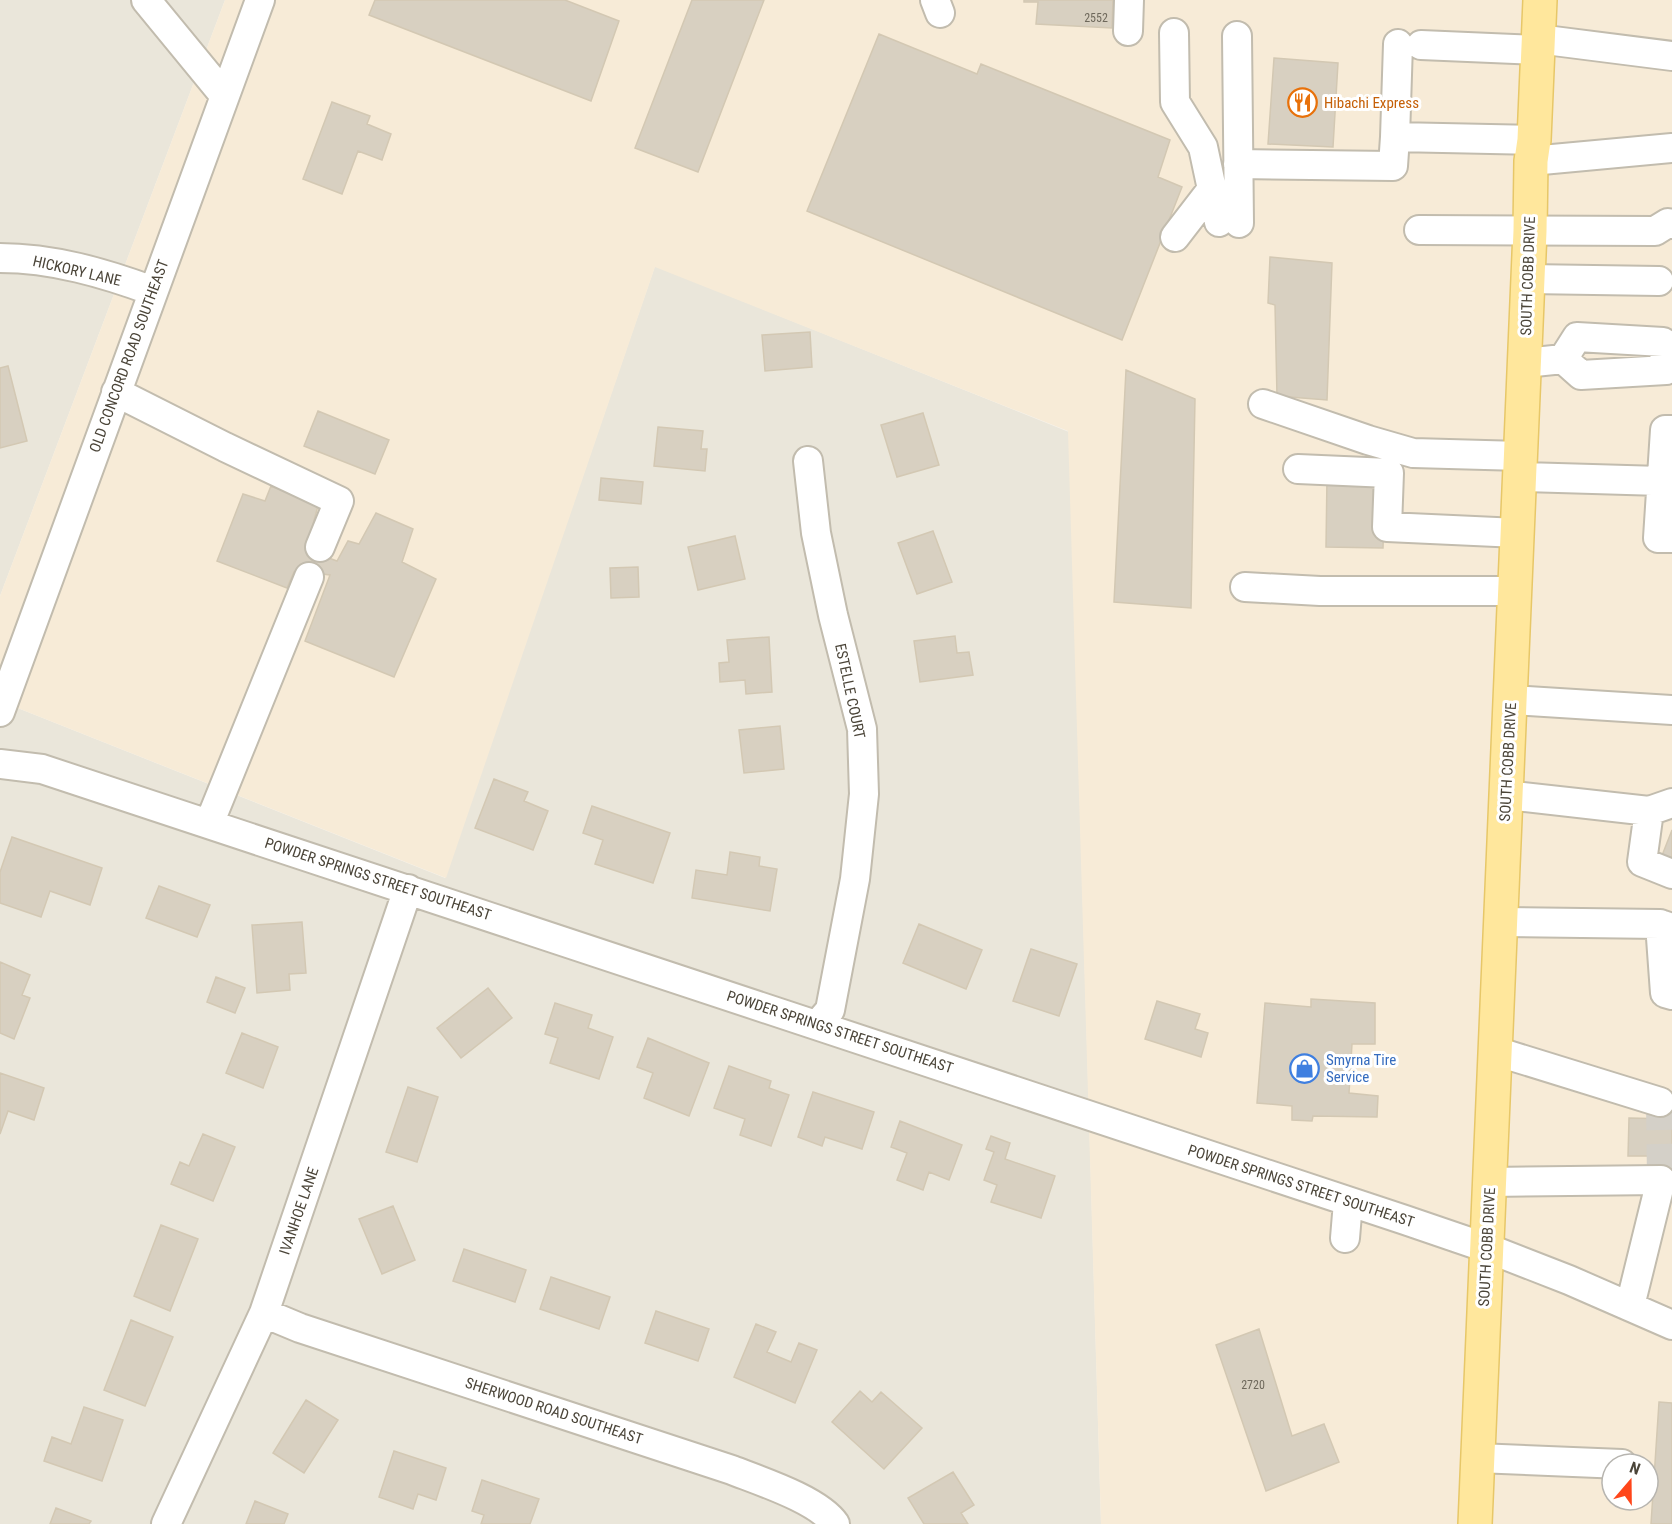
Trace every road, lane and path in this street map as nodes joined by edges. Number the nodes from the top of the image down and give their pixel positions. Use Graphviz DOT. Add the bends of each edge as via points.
graph roads {
  1 [pos="146,0"];
  2 [pos="260,0"];
  3 [pos="1129,0"];
  4 [pos="1540,0"];
  5 [pos="1128,31"];
  6 [pos="1174,33"];
  7 [pos="1237,36"];
  8 [pos="1538,45"];
  9 [pos="1672,56"];
  10 [pos="224,94"];
  11 [pos="1395,137"];
  12 [pos="1672,147"];
  13 [pos="1533,151"];
  14 [pos="1238,164"];
  15 [pos="1212,189"];
  16 [pos="1664,227"];
  17 [pos="1419,230"];
  18 [pos="1530,231"];
  19 [pos="1175,237"];
  20 [pos="0,258"];
  21 [pos="1528,279"];
  22 [pos="1659,281"];
  23 [pos="153,291"];
  24 [pos="1563,359"];
  25 [pos="1525,363"];
  26 [pos="116,392"];
  27 [pos="1263,404"];
  28 [pos="1672,430"];
  29 [pos="808,461"];
  30 [pos="1520,466"];
  31 [pos="1298,469"];
  32 [pos="1661,481"];
  33 [pos="1668,528"];
  34 [pos="1518,533"];
  35 [pos="320,547"];
  36 [pos="309,577"];
  37 [pos="1245,587"];
  38 [pos="1515,591"];
  39 [pos="1510,700"];
  40 [pos="1672,710"];
  41 [pos="0,712"];
  42 [pos="0,764"];
  43 [pos="1506,795"];
  44 [pos="1660,807"];
  45 [pos="209,824"];
  46 [pos="1672,874"];
  47 [pos="408,889"];
  48 [pos="1501,922"];
  49 [pos="1666,926"];
  50 [pos="1672,995"];
  51 [pos="818,1024"];
  52 [pos="1495,1051"];
  53 [pos="1660,1102"];
  54 [pos="1490,1182"];
  55 [pos="1348,1202"];
  56 [pos="1344,1238"];
  57 [pos="1487,1248"];
  58 [pos="1630,1306"];
  59 [pos="264,1313"];
  60 [pos="1672,1325"];
  61 [pos="1477,1458"];
  62 [pos="1600,1463"];
  63 [pos="166,1524"];
  64 [pos="835,1524"];
  65 [pos="1474,1524"];
  1 -- 10 [label="street"];
  2 -- 10 [label="street, OLD CONCORD ROAD SOUTHEAST"];
  3 -- 5 [label="street"];
  4 -- 8 [label="main road, SOUTH COBB DRIVE"];
  6 -- 15 [label="street" via="1175,102 1203,147"];
  7 -- 14 [label="street"];
  8 -- 9 [label="street"];
  8 -- 11 [label="street" via="1409,44"];
  8 -- 13 [label="main road, SOUTH COBB DRIVE"];
  10 -- 23 [label="street, OLD CONCORD ROAD SOUTHEAST"];
  11 -- 13 [label="street"];
  11 -- 14 [label="street" via="1393,166"];
  12 -- 13 [label="street"];
  13 -- 18 [label="main road, SOUTH COBB DRIVE"];
  14 -- 15 [label="street" via="1229,223"];
  15 -- 19 [label="street"];
  16 -- 18 [label="street"];
  17 -- 18 [label="street"];
  18 -- 21 [label="main road, SOUTH COBB DRIVE"];
  20 -- 23 [label="street, HICKORY LANE" via="50,262 116,277"];
  21 -- 22 [label="street"];
  21 -- 25 [label="main road, SOUTH COBB DRIVE"];
  23 -- 26 [label="street, OLD CONCORD ROAD SOUTHEAST"];
  24 -- 24 [label="street" via="1577,337 1663,342 1666,370 1581,375"];
  24 -- 25 [label="street"];
  25 -- 30 [label="main road, SOUTH COBB DRIVE"];
  26 -- 35 [label="street" via="339,501"];
  26 -- 41 [label="street, OLD CONCORD ROAD SOUTHEAST"];
  27 -- 30 [label="street" via="1413,453"];
  28 -- 32 [label="street" via="1665,430"];
  29 -- 51 [label="street, ESTELLE COURT" via="816,533 862,729 864,794 855,879 830,1010"];
  30 -- 32 [label="street"];
  30 -- 34 [label="main road, SOUTH COBB DRIVE"];
  31 -- 34 [label="street" via="1389,473 1387,527"];
  32 -- 33 [label="street"];
  34 -- 38 [label="main road, SOUTH COBB DRIVE"];
  36 -- 45 [label="street"];
  37 -- 38 [label="street"];
  38 -- 39 [label="main road, SOUTH COBB DRIVE"];
  39 -- 40 [label="street"];
  39 -- 43 [label="main road, SOUTH COBB DRIVE"];
  42 -- 45 [label="street, POWDER SPRINGS STREET SOUTHEAST" via="42,769"];
  43 -- 44 [label="street"];
  43 -- 48 [label="main road, SOUTH COBB DRIVE"];
  44 -- 46 [label="street" via="1642,862"];
  45 -- 47 [label="street, POWDER SPRINGS STREET SOUTHEAST"];
  47 -- 51 [label="street, POWDER SPRINGS STREET SOUTHEAST"];
  47 -- 59 [label="street, IVANHOE LANE"];
  48 -- 49 [label="street"];
  48 -- 52 [label="main road, SOUTH COBB DRIVE"];
  49 -- 50 [label="street" via="1665,993"];
  51 -- 55 [label="street, POWDER SPRINGS STREET SOUTHEAST"];
  52 -- 53 [label="street"];
  52 -- 54 [label="main road, SOUTH COBB DRIVE"];
  54 -- 57 [label="main road, SOUTH COBB DRIVE"];
  54 -- 58 [label="street" via="1661,1180"];
  55 -- 56 [label="street"];
  55 -- 57 [label="street, POWDER SPRINGS STREET SOUTHEAST"];
  57 -- 58 [label="street, POWDER SPRINGS STREET SOUTHEAST"];
  57 -- 61 [label="main road, SOUTH COBB DRIVE"];
  58 -- 60 [label="street, POWDER SPRINGS STREET SOUTHEAST"];
  59 -- 63 [label="street, IVANHOE LANE"];
  59 -- 64 [label="street, SHERWOOD ROAD SOUTHEAST" via="732,1470 788,1492 830,1516"];
  61 -- 62 [label="street"];
  61 -- 65 [label="main road, SOUTH COBB DRIVE"];
}
